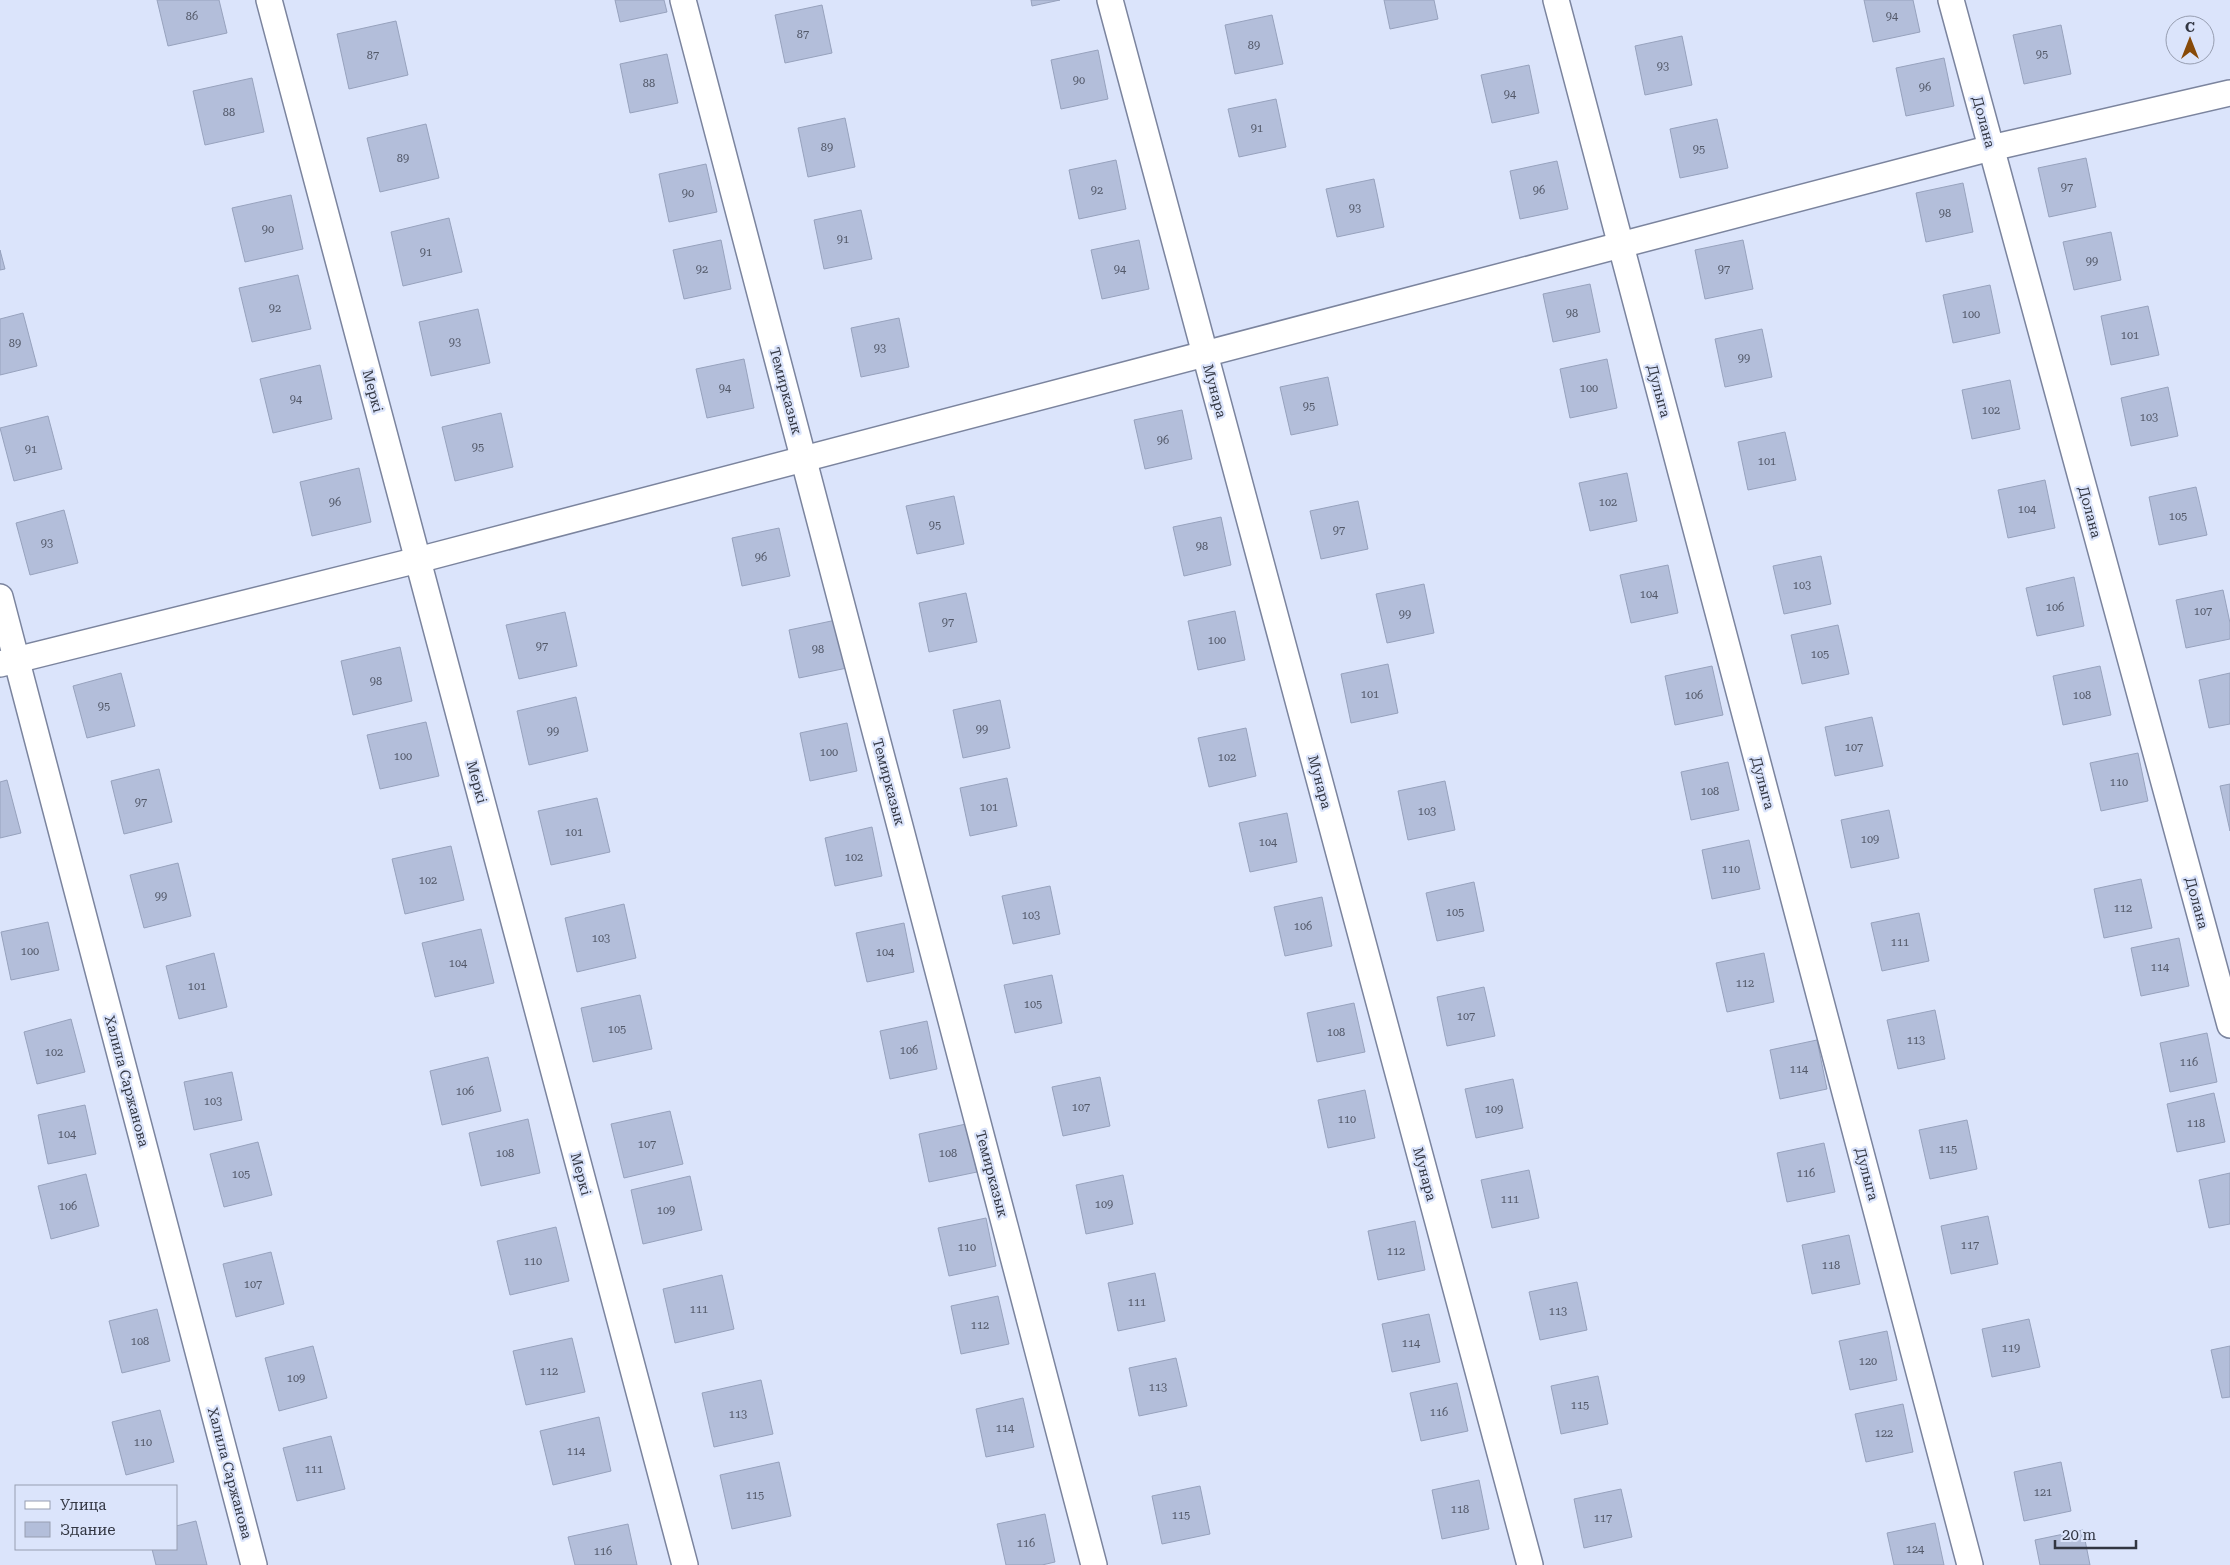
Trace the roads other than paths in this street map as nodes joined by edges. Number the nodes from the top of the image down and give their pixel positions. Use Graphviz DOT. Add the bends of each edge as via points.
graph roads {
  1 [pos="269,0"];
  2 [pos="683,0"];
  3 [pos="1110,0"];
  4 [pos="1556,0"];
  5 [pos="1951,0"];
  6 [pos="2230,93"];
  7 [pos="1991,148"];
  8 [pos="1621,245"];
  9 [pos="1205,354"];
  10 [pos="804,459"];
  11 [pos="418,560"];
  12 [pos="0,597"];
  13 [pos="8,662"];
  14 [pos="2230,1025"];
  15 [pos="254,1565"];
  16 [pos="685,1565"];
  17 [pos="1094,1565"];
  18 [pos="1530,1565"];
  19 [pos="1970,1565"];
  1 -- 11 [label="street, Меркі"];
  2 -- 10 [label="street, Темирказык"];
  3 -- 9 [label="street, Мунара"];
  4 -- 8 [label="street, Дулыга"];
  5 -- 7 [label="street, Долана"];
  6 -- 7 [label="street"];
  7 -- 8 [label="street"];
  7 -- 14 [label="street, Долана"];
  8 -- 9 [label="street"];
  8 -- 19 [label="street, Дулыга"];
  9 -- 10 [label="street"];
  9 -- 18 [label="street, Мунара"];
  10 -- 11 [label="street"];
  10 -- 17 [label="street, Темирказык"];
  11 -- 13 [label="street"];
  11 -- 16 [label="street, Меркі"];
  12 -- 13 [label="street, Халила Саржанова"];
  13 -- 15 [label="street, Халила Саржанова"];
}
